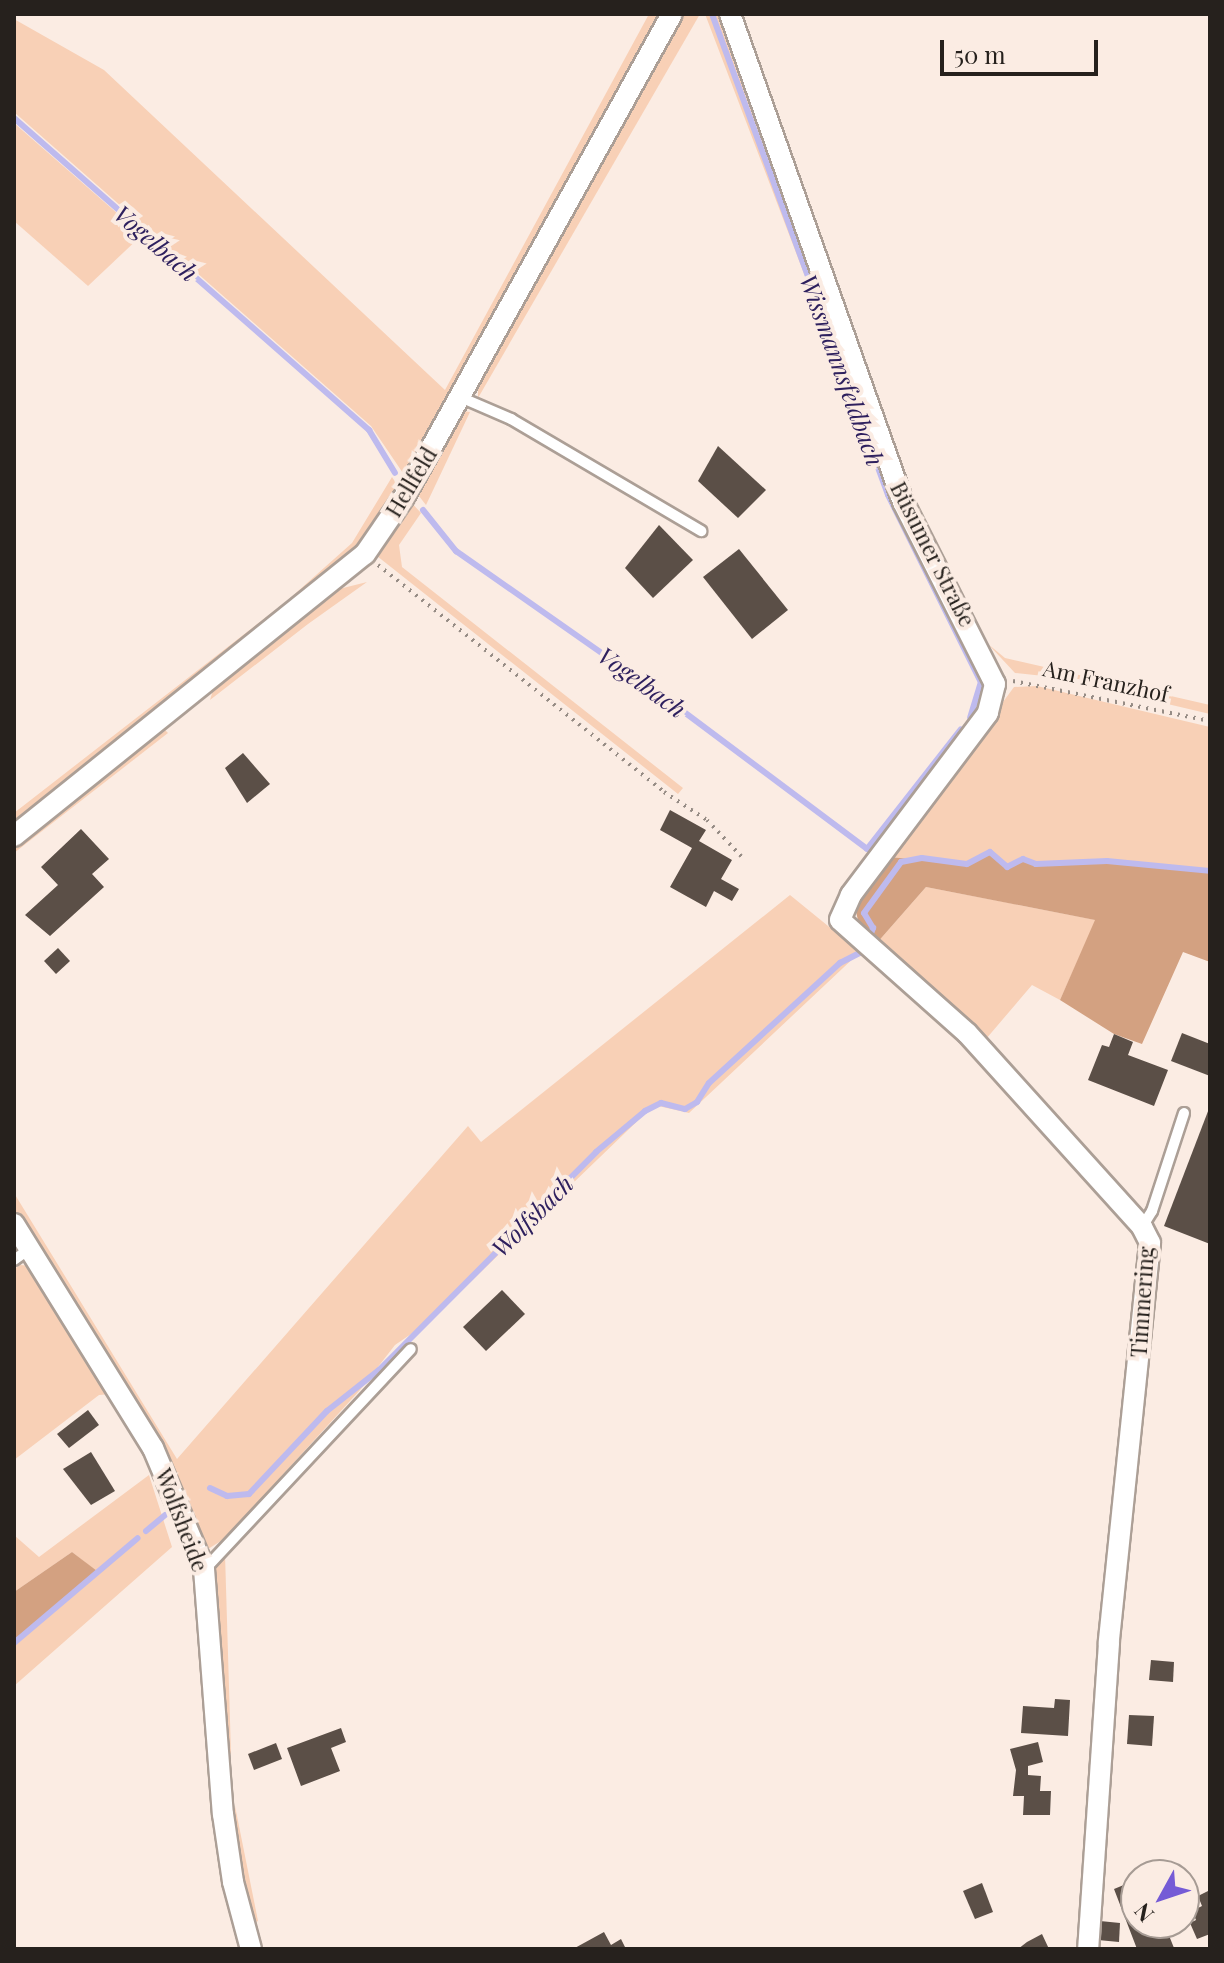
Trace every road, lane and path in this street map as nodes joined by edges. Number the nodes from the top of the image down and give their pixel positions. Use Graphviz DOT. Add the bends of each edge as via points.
graph roads {
  1 [pos="672,14"];
  2 [pos="730,14"];
  3 [pos="460,397"];
  4 [pos="701,531"];
  5 [pos="365,554"];
  6 [pos="995,684"];
  7 [pos="1210,721"];
  8 [pos="14,836"];
  9 [pos="741,856"];
  10 [pos="1184,1113"];
  11 [pos="14,1224"];
  12 [pos="1142,1227"];
  13 [pos="22,1254"];
  14 [pos="411,1349"];
  15 [pos="204,1569"];
  16 [pos="251,1949"];
  17 [pos="1088,1949"];
  1 -- 3 [label="street, Hellfeld"];
  2 -- 6 [label="street, Büsumer Straße" via="903,502"];
  3 -- 4 [label="lane" via="511,419"];
  3 -- 5 [label="street, Hellfeld"];
  5 -- 8 [label="street, Hellfeld"];
  5 -- 9 [label="path" via="651,782 707,820"];
  6 -- 7 [label="path, Am Franzhof" via="1034,681"];
  6 -- 12 [label="street, Timmering" via="988,713 851,895 840,920 967,1033"];
  10 -- 12 [label="lane"];
  11 -- 13 [label="street, Wolfsheide"];
  12 -- 17 [label="street, Timmering" via="1150,1243 1109,1643"];
  13 -- 15 [label="street, Wolfsheide" via="153,1448"];
  14 -- 15 [label="lane"];
  15 -- 16 [label="street, Wolfsheide" via="223,1814 233,1882"];
}
